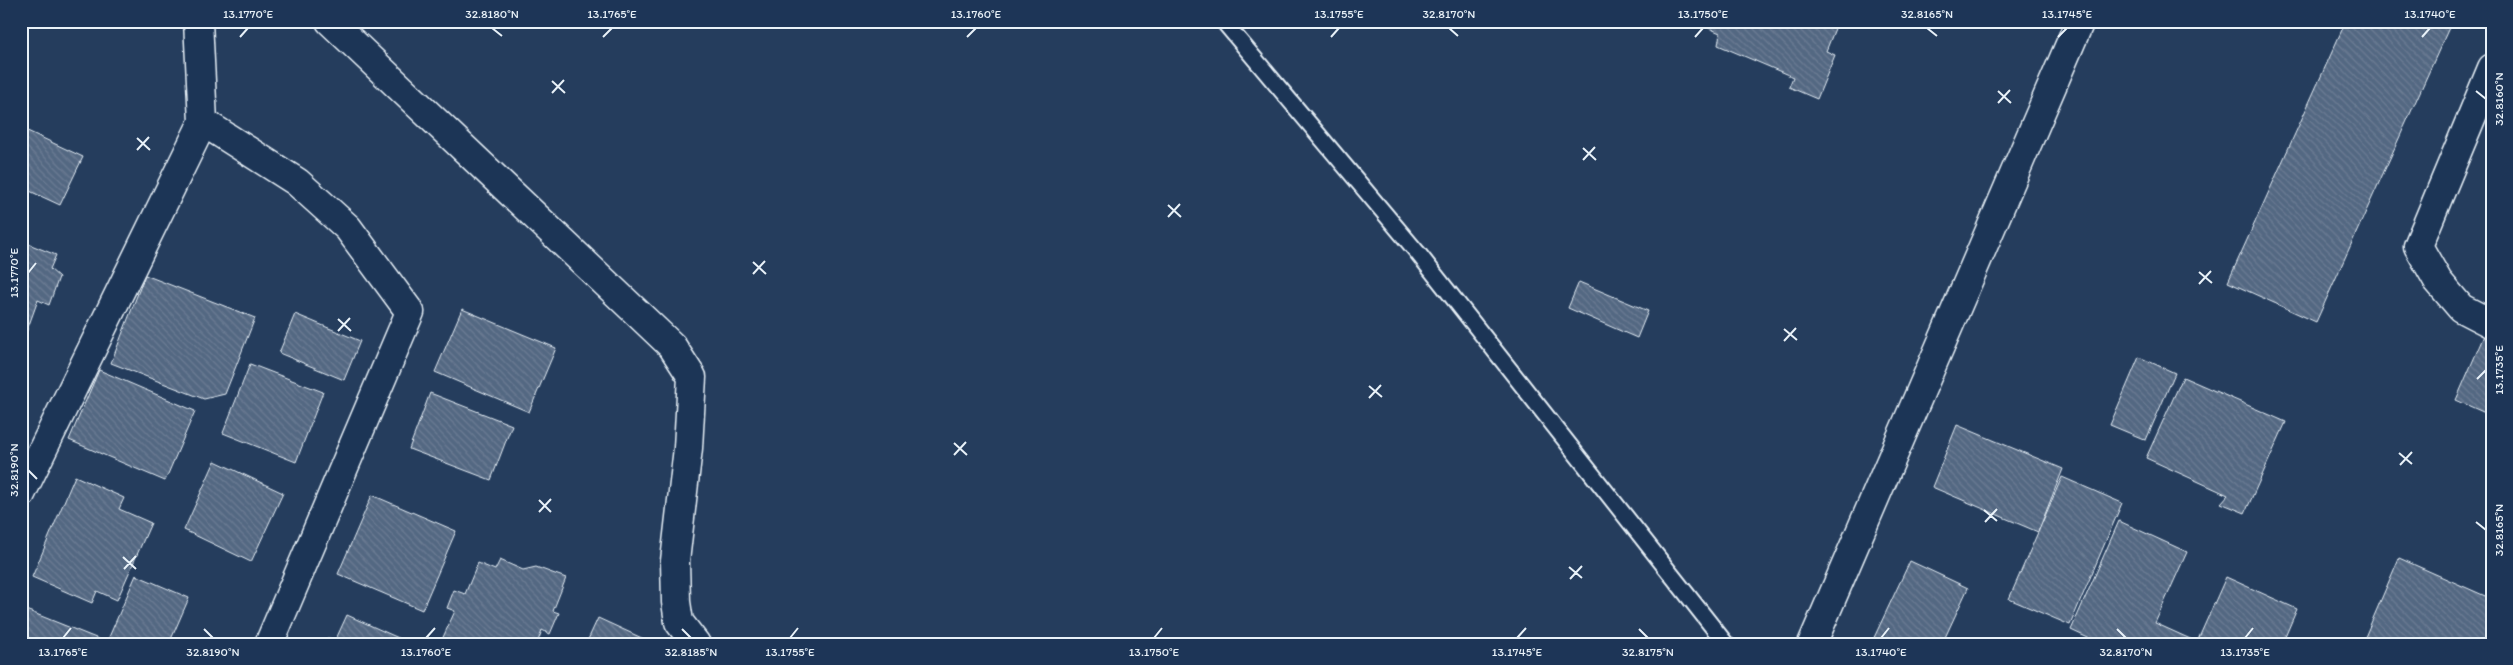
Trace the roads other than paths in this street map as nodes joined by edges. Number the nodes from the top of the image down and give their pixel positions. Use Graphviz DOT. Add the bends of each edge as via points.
graph roads {
  1 [pos="198,21"];
  2 [pos="330,21"];
  3 [pos="1223,21"];
  4 [pos="2080,21"];
  5 [pos="2492,68"];
  6 [pos="204,122"];
  7 [pos="2492,324"];
  8 [pos="21,494"];
  9 [pos="269,644"];
  10 [pos="696,644"];
  11 [pos="1726,644"];
  12 [pos="1812,644"];
  1 -- 6 [label="street"];
  2 -- 10 [label="street" via="672,346 692,377 688,448 675,561 679,622"];
  3 -- 11 [label="lane" via="1417,252"];
  4 -- 12 [label="street"];
  5 -- 7 [label="street" via="2418,246 2438,282 2461,308"];
  6 -- 8 [label="street"];
  6 -- 9 [label="street" via="297,182 348,228 410,312"];
}
